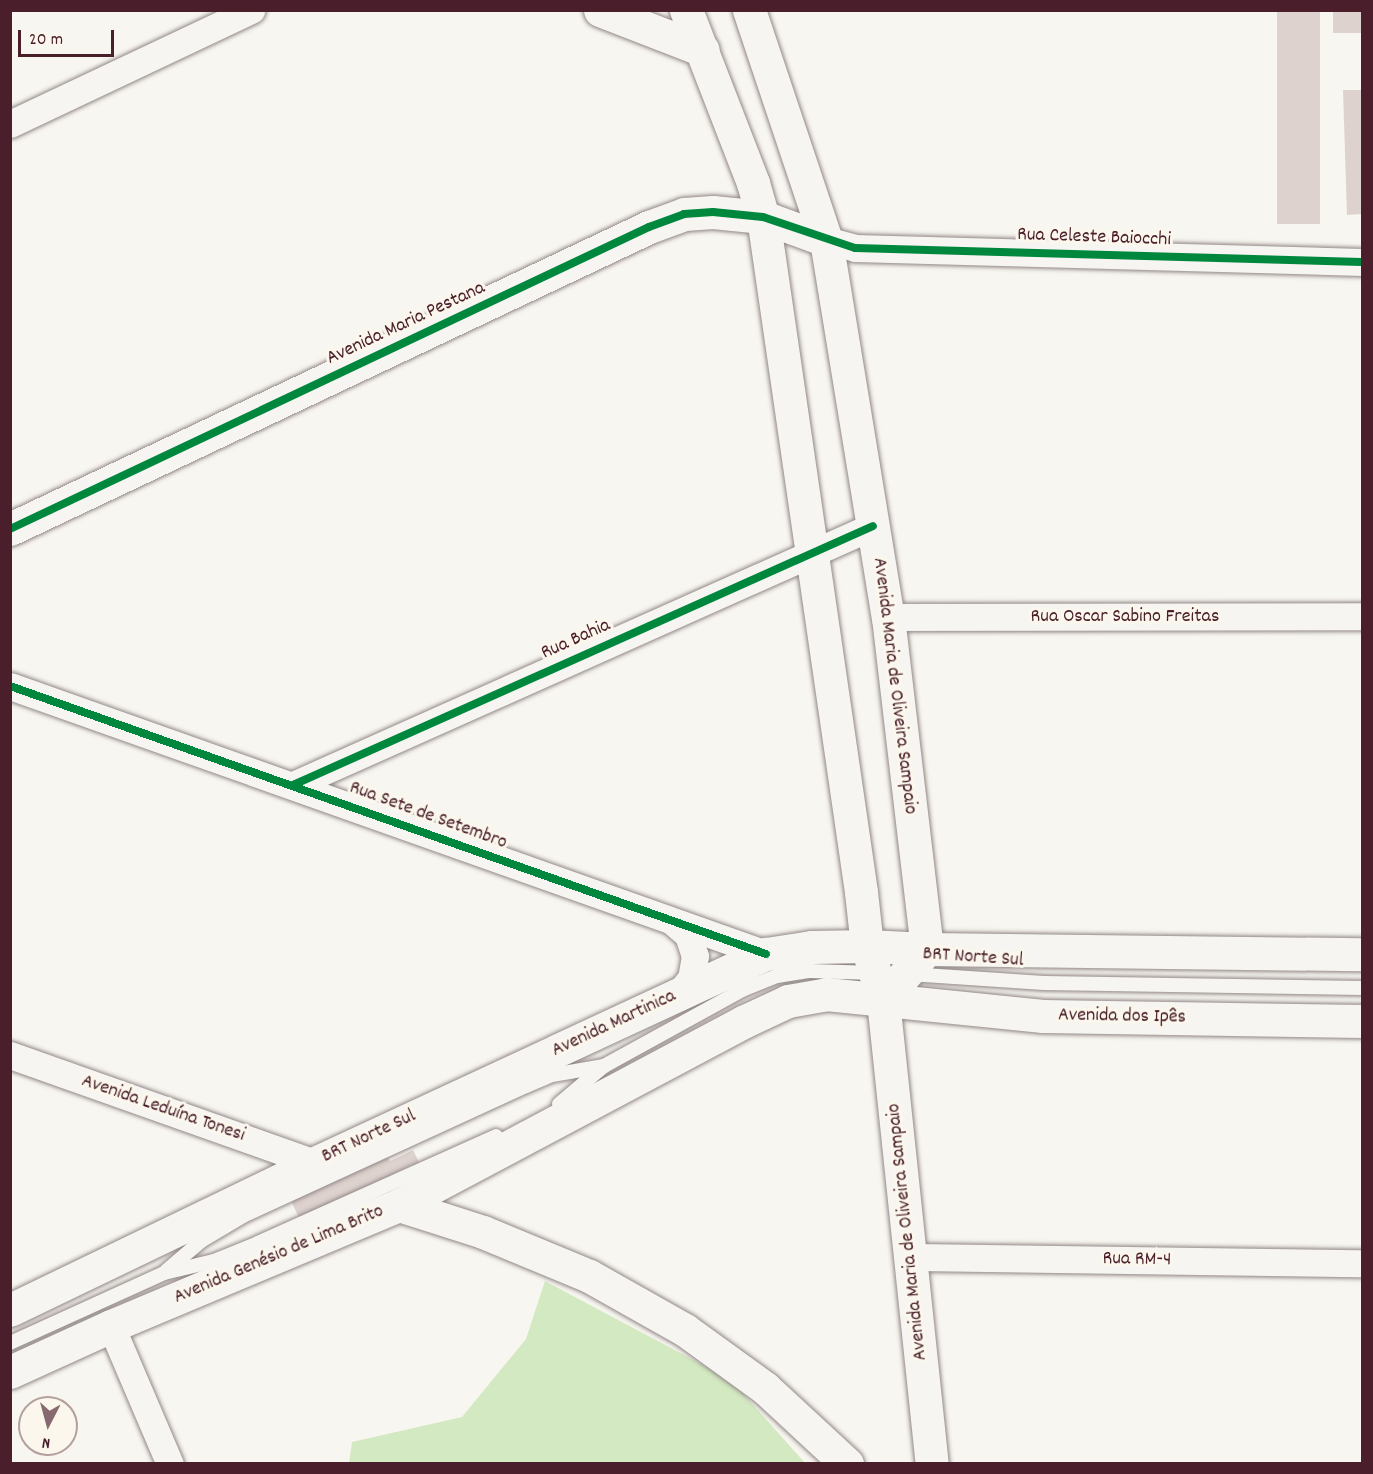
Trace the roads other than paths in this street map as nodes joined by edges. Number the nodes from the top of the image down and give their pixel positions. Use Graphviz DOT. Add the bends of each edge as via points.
graph roads {
  1 [pos="251,10"];
  2 [pos="600,10"];
  3 [pos="686,10"];
  4 [pos="749,10"];
  5 [pos="703,50"];
  6 [pos="10,124"];
  7 [pos="763,217"];
  8 [pos="826,240"];
  9 [pos="1362,262"];
  10 [pos="873,526"];
  11 [pos="10,529"];
  12 [pos="811,552"];
  13 [pos="1362,616"];
  14 [pos="888,617"];
  15 [pos="10,686"];
  16 [pos="293,785"];
  17 [pos="672,921"];
  18 [pos="927,950"];
  19 [pos="766,954"];
  20 [pos="1362,954"];
  21 [pos="882,973"];
  22 [pos="1362,988"];
  23 [pos="677,996"];
  24 [pos="1362,1021"];
  25 [pos="10,1055"];
  26 [pos="604,1066"];
  27 [pos="315,1162"];
  28 [pos="399,1205"];
  29 [pos="911,1257"];
  30 [pos="1362,1263"];
  31 [pos="164,1273"];
  32 [pos="10,1310"];
  33 [pos="111,1326"];
  34 [pos="10,1343"];
  35 [pos="10,1372"];
  36 [pos="170,1464"];
  37 [pos="847,1464"];
  38 [pos="932,1464"];
  1 -- 6 [label="street"];
  2 -- 5 [label="main road"];
  3 -- 5 [label="main road, Avenida Maria de Oliveira Sampaio"];
  4 -- 8 [label="main road, Avenida Maria de Oliveira Sampaio"];
  5 -- 7 [label="main road, Avenida Maria de Oliveira Sampaio"];
  7 -- 8 [label="main road, Avenida Maria Pestana"];
  7 -- 11 [label="main road, Avenida Maria Pestana" via="713,212 684,214 648,227"];
  7 -- 12 [label="main road, Avenida Maria de Oliveira Sampaio"];
  8 -- 9 [label="street, Rua Celeste Baiocchi" via="855,248"];
  8 -- 10 [label="main road, Avenida Maria de Oliveira Sampaio"];
  10 -- 12 [label="street, Rua Bahia"];
  10 -- 14 [label="main road, Avenida Maria de Oliveira Sampaio"];
  12 -- 16 [label="street, Rua Bahia"];
  12 -- 21 [label="main road, Avenida Maria de Oliveira Sampaio"];
  13 -- 14 [label="street, Rua Oscar Sabino Freitas"];
  14 -- 18 [label="main road, Avenida Maria de Oliveira Sampaio"];
  15 -- 16 [label="street, Rua Sete de Setembro"];
  16 -- 17 [label="street, Rua Sete de Setembro"];
  17 -- 19 [label="street, Rua Sete de Setembro"];
  17 -- 23 [label="street" via="688,936 695,956 691,978"];
  18 -- 20 [label="main road"];
  18 -- 21 [label="main road, Avenida Martinica"];
  18 -- 21 [label="main road"];
  19 -- 21 [label="main road, Avenida Martinica" via="812,947"];
  19 -- 23 [label="main road, Avenida Martinica"];
  21 -- 22 [label="lane, BRT Norte Sul" via="1056,983"];
  21 -- 24 [label="main road, Avenida dos Ipês" via="1042,1016"];
  21 -- 26 [label="lane, BRT Norte Sul" via="810,971 777,976 742,990"];
  21 -- 28 [label="main road, Avenida Martinica" via="826,994 788,1001 743,1022"];
  21 -- 29 [label="main road, Avenida Maria de Oliveira Sampaio"];
  23 -- 27 [label="main road, Avenida Martinica"];
  25 -- 27 [label="street, Avenida Leduína Tonesi"];
  26 -- 31 [label="lane, BRT Norte Sul" via="545,1114 258,1243 214,1261"];
  26 -- 31 [label="lane, BRT Norte Sul" via="552,1075 243,1216 201,1241"];
  27 -- 32 [label="main road"];
  28 -- 33 [label="main road, Avenida Genésio de Lima Brito"];
  28 -- 37 [label="main road, Avenida Genésio de Lima Brito" via="483,1232 589,1276 685,1330 765,1388"];
  29 -- 30 [label="street, Rua RM-4"];
  29 -- 38 [label="main road, Avenida Maria de Oliveira Sampaio"];
  31 -- 34 [label="lane, BRT Norte Sul"];
  33 -- 35 [label="main road, Avenida Genésio de Lima Brito"];
  33 -- 36 [label="street"];
}
